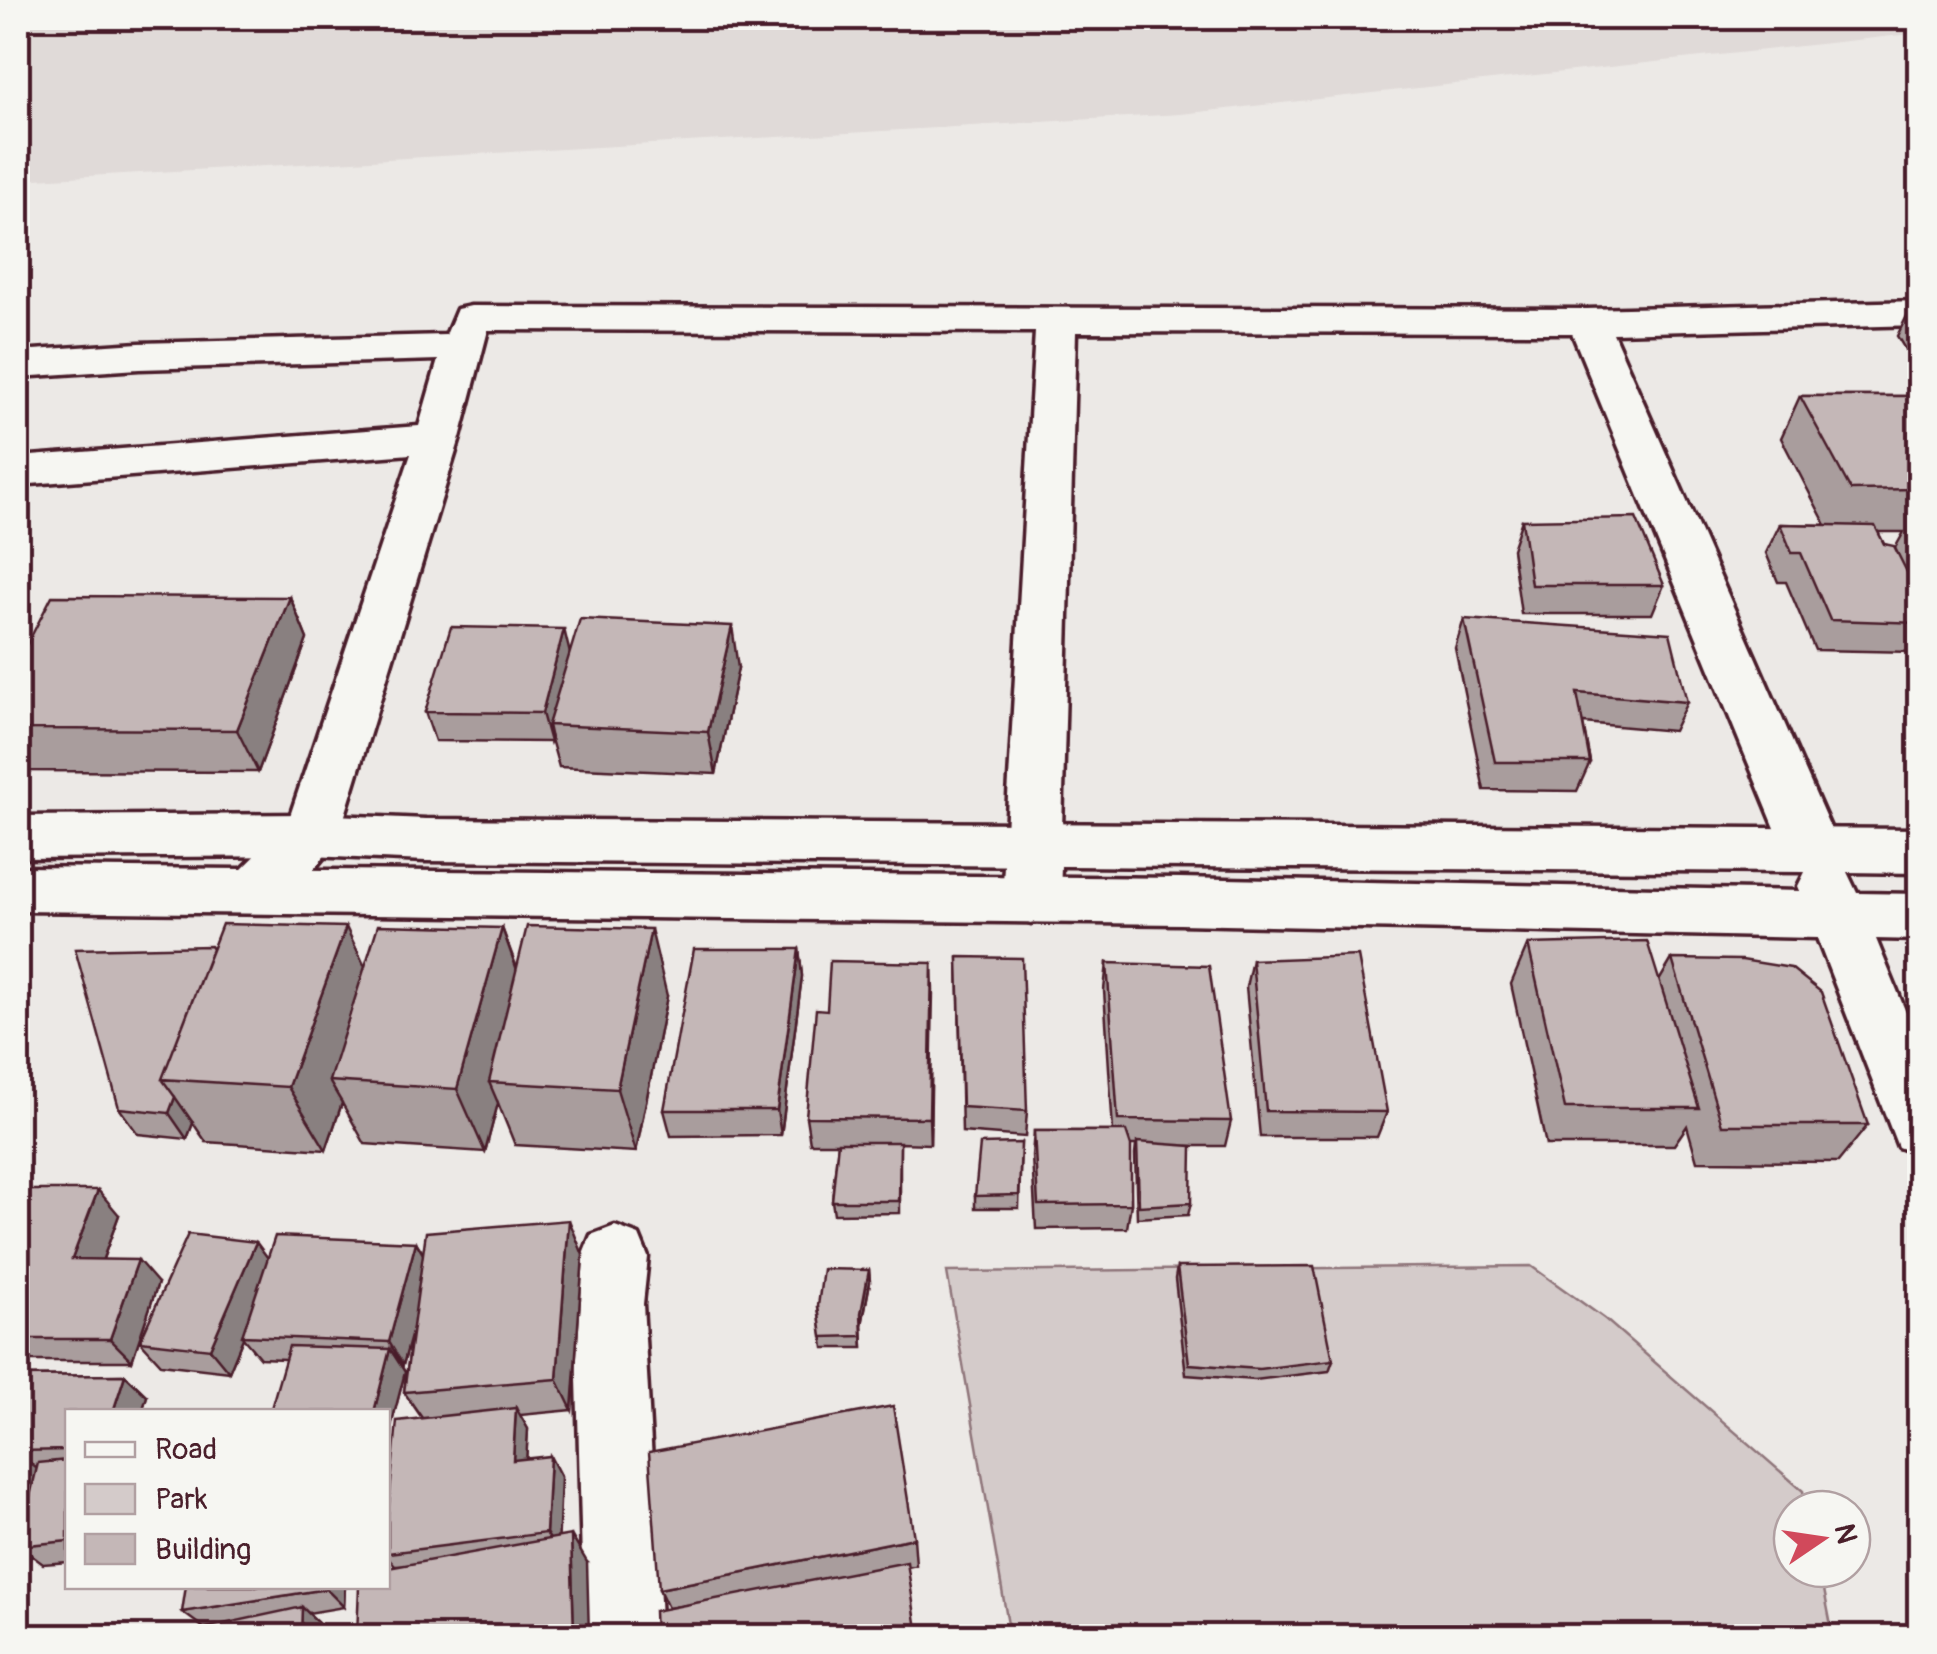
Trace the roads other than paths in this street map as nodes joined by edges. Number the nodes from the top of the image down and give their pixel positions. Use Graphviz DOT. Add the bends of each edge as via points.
graph roads {
  1 [pos="1920,312"];
  2 [pos="1587,321"];
  3 [pos="1056,322"];
  4 [pos="463,347"];
  5 [pos="18,364"];
  6 [pos="438,438"];
  7 [pos="18,471"];
  8 [pos="311,835"];
  9 [pos="18,836"];
  10 [pos="1031,844"];
  11 [pos="1812,850"];
  12 [pos="1920,851"];
  13 [pos="18,889"];
  14 [pos="256,891"];
  15 [pos="1031,900"];
  16 [pos="1920,917"];
  17 [pos="1838,918"];
  18 [pos="1920,1127"];
  19 [pos="615,1258"];
  20 [pos="623,1636"];
  1 -- 2 [label="street"];
  2 -- 3 [label="street"];
  2 -- 11 [label="street"];
  3 -- 4 [label="street" via="471,318"];
  3 -- 10 [label="street"];
  4 -- 5 [label="street"];
  4 -- 6 [label="street"];
  6 -- 7 [label="street"];
  6 -- 8 [label="street"];
  8 -- 9 [label="street"];
  8 -- 10 [label="street"];
  8 -- 14 [label="street"];
  10 -- 11 [label="street"];
  10 -- 15 [label="street"];
  11 -- 12 [label="street"];
  11 -- 17 [label="street"];
  13 -- 14 [label="street"];
  14 -- 15 [label="street"];
  15 -- 17 [label="street"];
  16 -- 17 [label="street"];
  17 -- 18 [label="street"];
  19 -- 20 [label="street" via="610,1304"];
}
